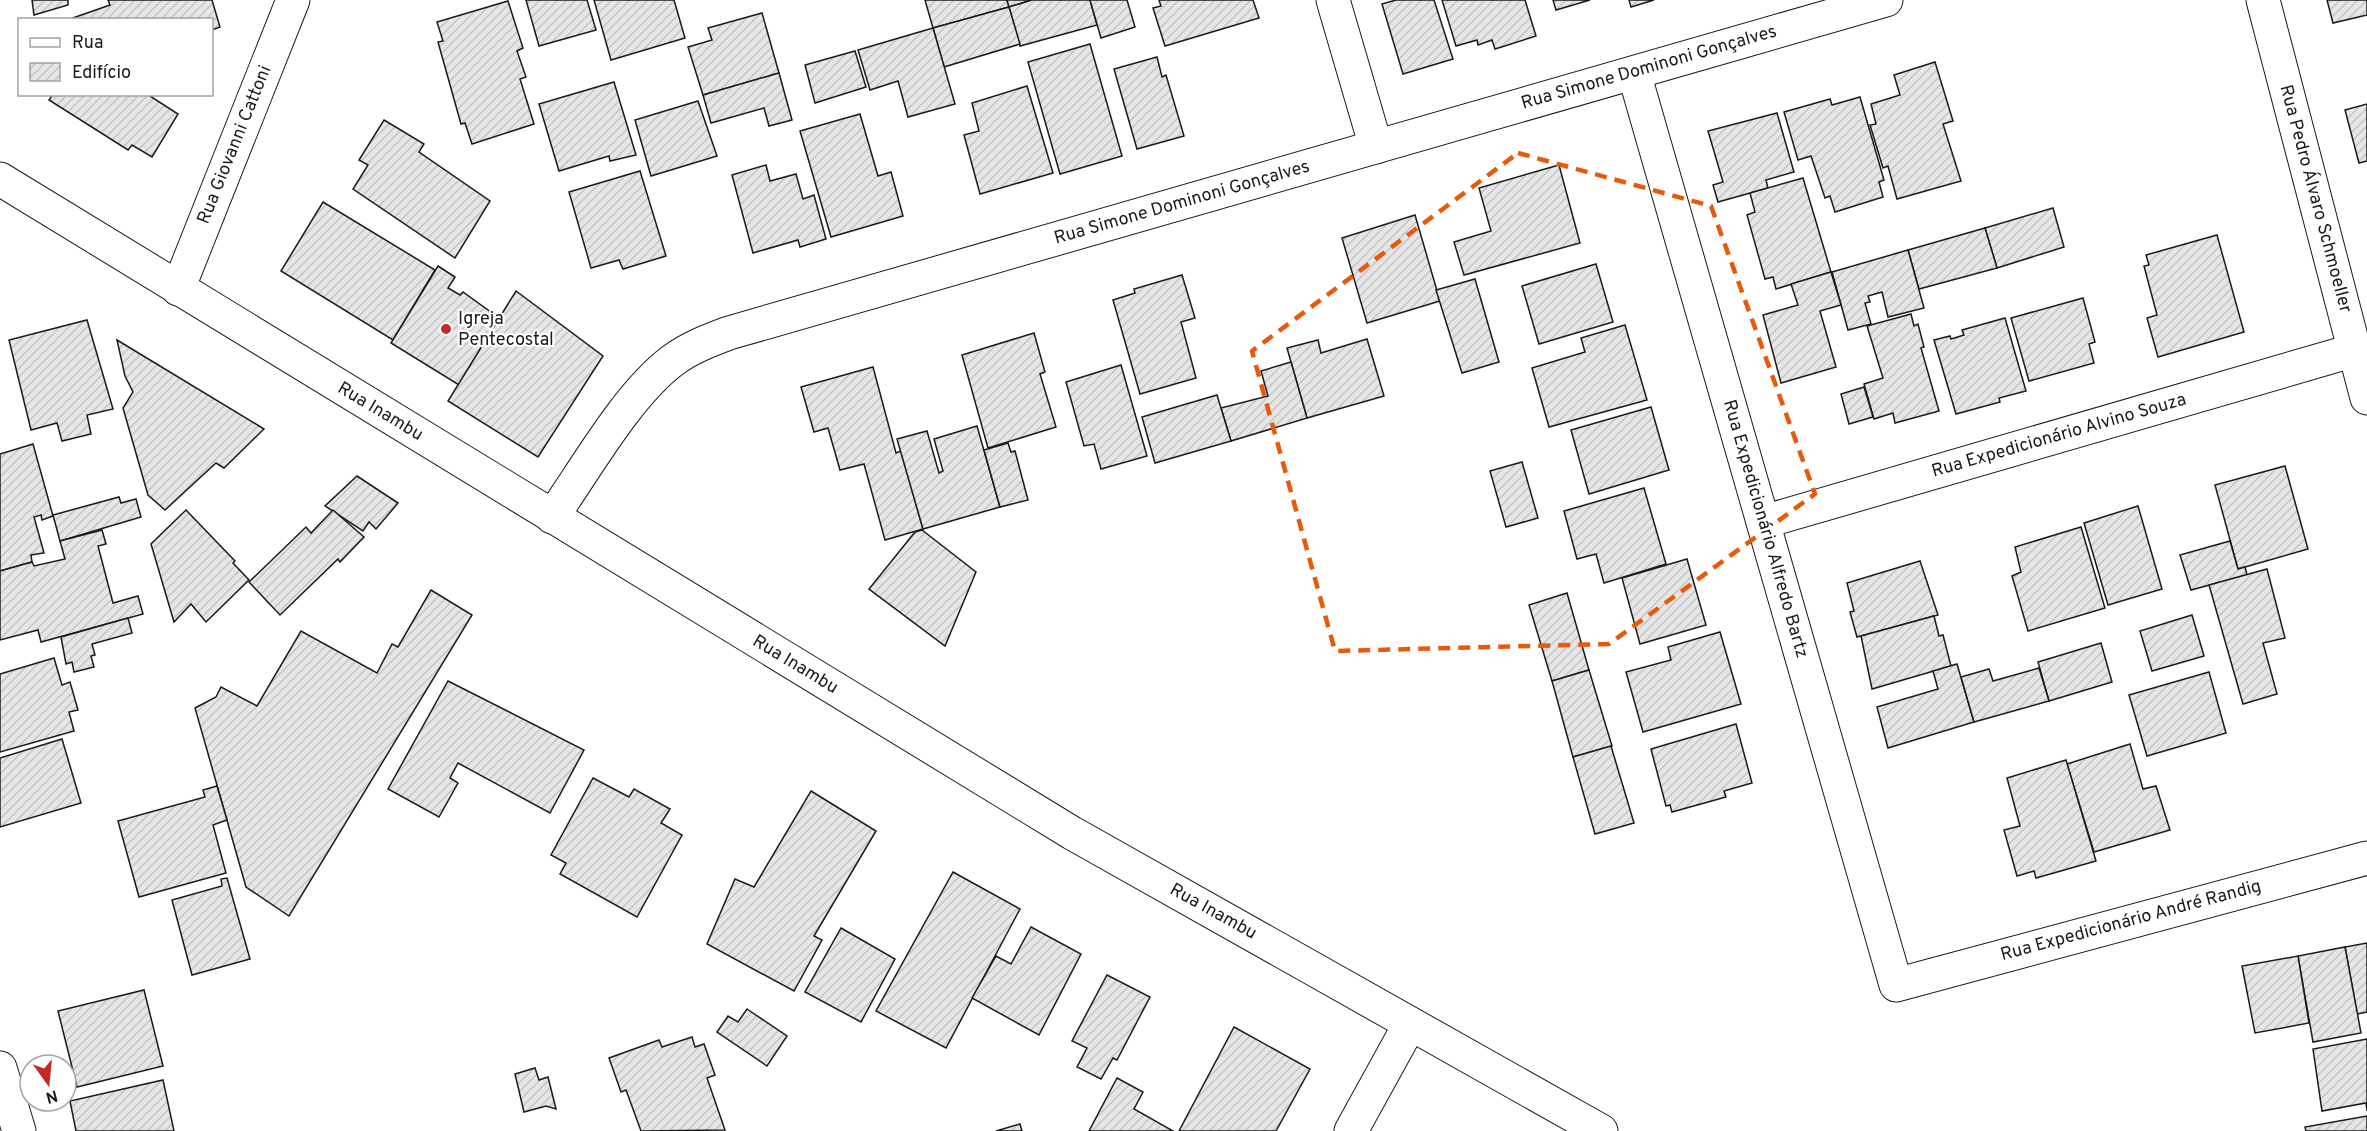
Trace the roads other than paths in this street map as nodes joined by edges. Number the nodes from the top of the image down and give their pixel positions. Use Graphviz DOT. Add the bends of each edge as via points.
graph roads {
  1 [pos="293,0"];
  2 [pos="1333,0"];
  3 [pos="1886,0"];
  4 [pos="2263,0"];
  5 [pos="1634,72"];
  6 [pos="1376,147"];
  7 [pos="0,179"];
  8 [pos="178,290"];
  9 [pos="2355,350"];
  10 [pos="2367,398"];
  11 [pos="552,517"];
  12 [pos="1763,522"];
  13 [pos="2367,858"];
  14 [pos="1896,985"];
  15 [pos="1410,1024"];
  16 [pos="0,1068"];
  17 [pos="19,1131"];
  18 [pos="1351,1131"];
  19 [pos="1601,1131"];
  1 -- 8 [label="street, Rua Giovanni Cattoni"];
  2 -- 6 [label="street"];
  3 -- 5 [label="street, Rua Simone Dominoni Gonçalves"];
  4 -- 9 [label="street, Rua Pedro Álvaro Schmoeller"];
  5 -- 6 [label="street, Rua Simone Dominoni Gonçalves"];
  5 -- 12 [label="street, Rua Expedicionário Alfredo Bartz"];
  6 -- 11 [label="street, Rua Simone Dominoni Gonçalves" via="700,344 672,361 640,392"];
  7 -- 8 [label="street, Rua Inambu"];
  8 -- 11 [label="street, Rua Inambu"];
  9 -- 10 [label="street, Rua Pedro Álvaro Schmoeller"];
  9 -- 12 [label="street, Rua Expedicionário Alvino Souza"];
  11 -- 15 [label="street, Rua Inambu" via="1072,833"];
  12 -- 14 [label="street, Rua Expedicionário Alfredo Bartz"];
  13 -- 14 [label="street, Rua Expedicionário André Randig"];
  15 -- 18 [label="street"];
  15 -- 19 [label="street, Rua Inambu"];
  16 -- 17 [label="street"];
}
